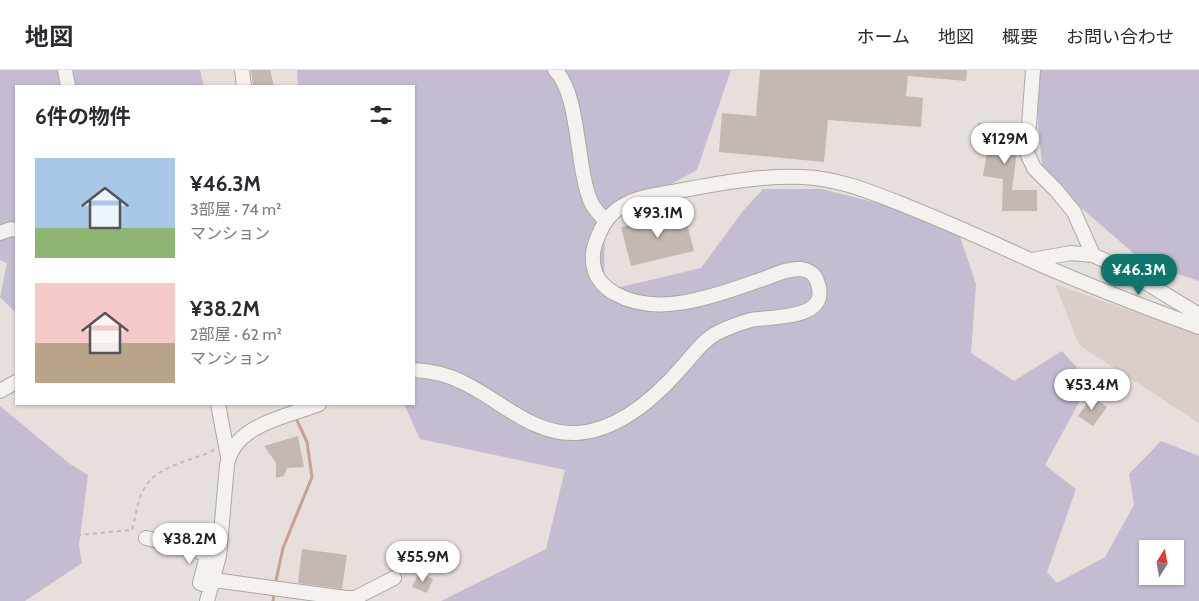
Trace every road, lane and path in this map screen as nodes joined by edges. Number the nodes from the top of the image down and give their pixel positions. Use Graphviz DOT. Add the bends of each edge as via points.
graph roads {
  1 [pos="65,70"];
  2 [pos="242,70"];
  3 [pos="555,70"];
  4 [pos="1033,70"];
  5 [pos="68,85"];
  6 [pos="244,85"];
  7 [pos="605,220"];
  8 [pos="15,230"];
  9 [pos="0,233"];
  10 [pos="1093,255"];
  11 [pos="1032,260"];
  12 [pos="1199,315"];
  13 [pos="1199,327"];
  14 [pos="415,370"];
  15 [pos="15,383"];
  16 [pos="0,391"];
  17 [pos="218,405"];
  18 [pos="317,405"];
  19 [pos="227,451"];
  20 [pos="77,535"];
  21 [pos="146,538"];
  22 [pos="394,578"];
  23 [pos="212,583"];
  24 [pos="351,600"];
  25 [pos="206,601"];
  1 -- 5 [label="street"];
  2 -- 6 [label="street"];
  3 -- 7 [label="street" via="569,97 586,189 592,205"];
  4 -- 10 [label="street" via="1027,152 1034,168 1074,212"];
  7 -- 11 [label="street" via="623,204 653,195 712,185 802,177 864,189"];
  7 -- 14 [label="street" via="594,246 594,268 597,278 622,298 666,304 728,291 787,270 800,269 817,279 819,290 814,305 794,316 749,320 720,331 709,338 650,401 616,422 593,431 565,432 534,425 458,380"];
  8 -- 9 [label="street"];
  10 -- 11 [label="street" via="1071,253"];
  10 -- 12 [label="street" via="1127,271"];
  11 -- 13 [label="street"];
  15 -- 16 [label="street"];
  17 -- 19 [label="street"];
  18 -- 19 [label="street" via="260,426"];
  19 -- 20 [label="path" via="164,470 152,479 144,489 132,530"];
  19 -- 23 [label="street" via="219,556"];
  21 -- 23 [label="street" via="207,556 200,583"];
  22 -- 24 [label="street"];
  23 -- 24 [label="street"];
  23 -- 25 [label="street"];
}
